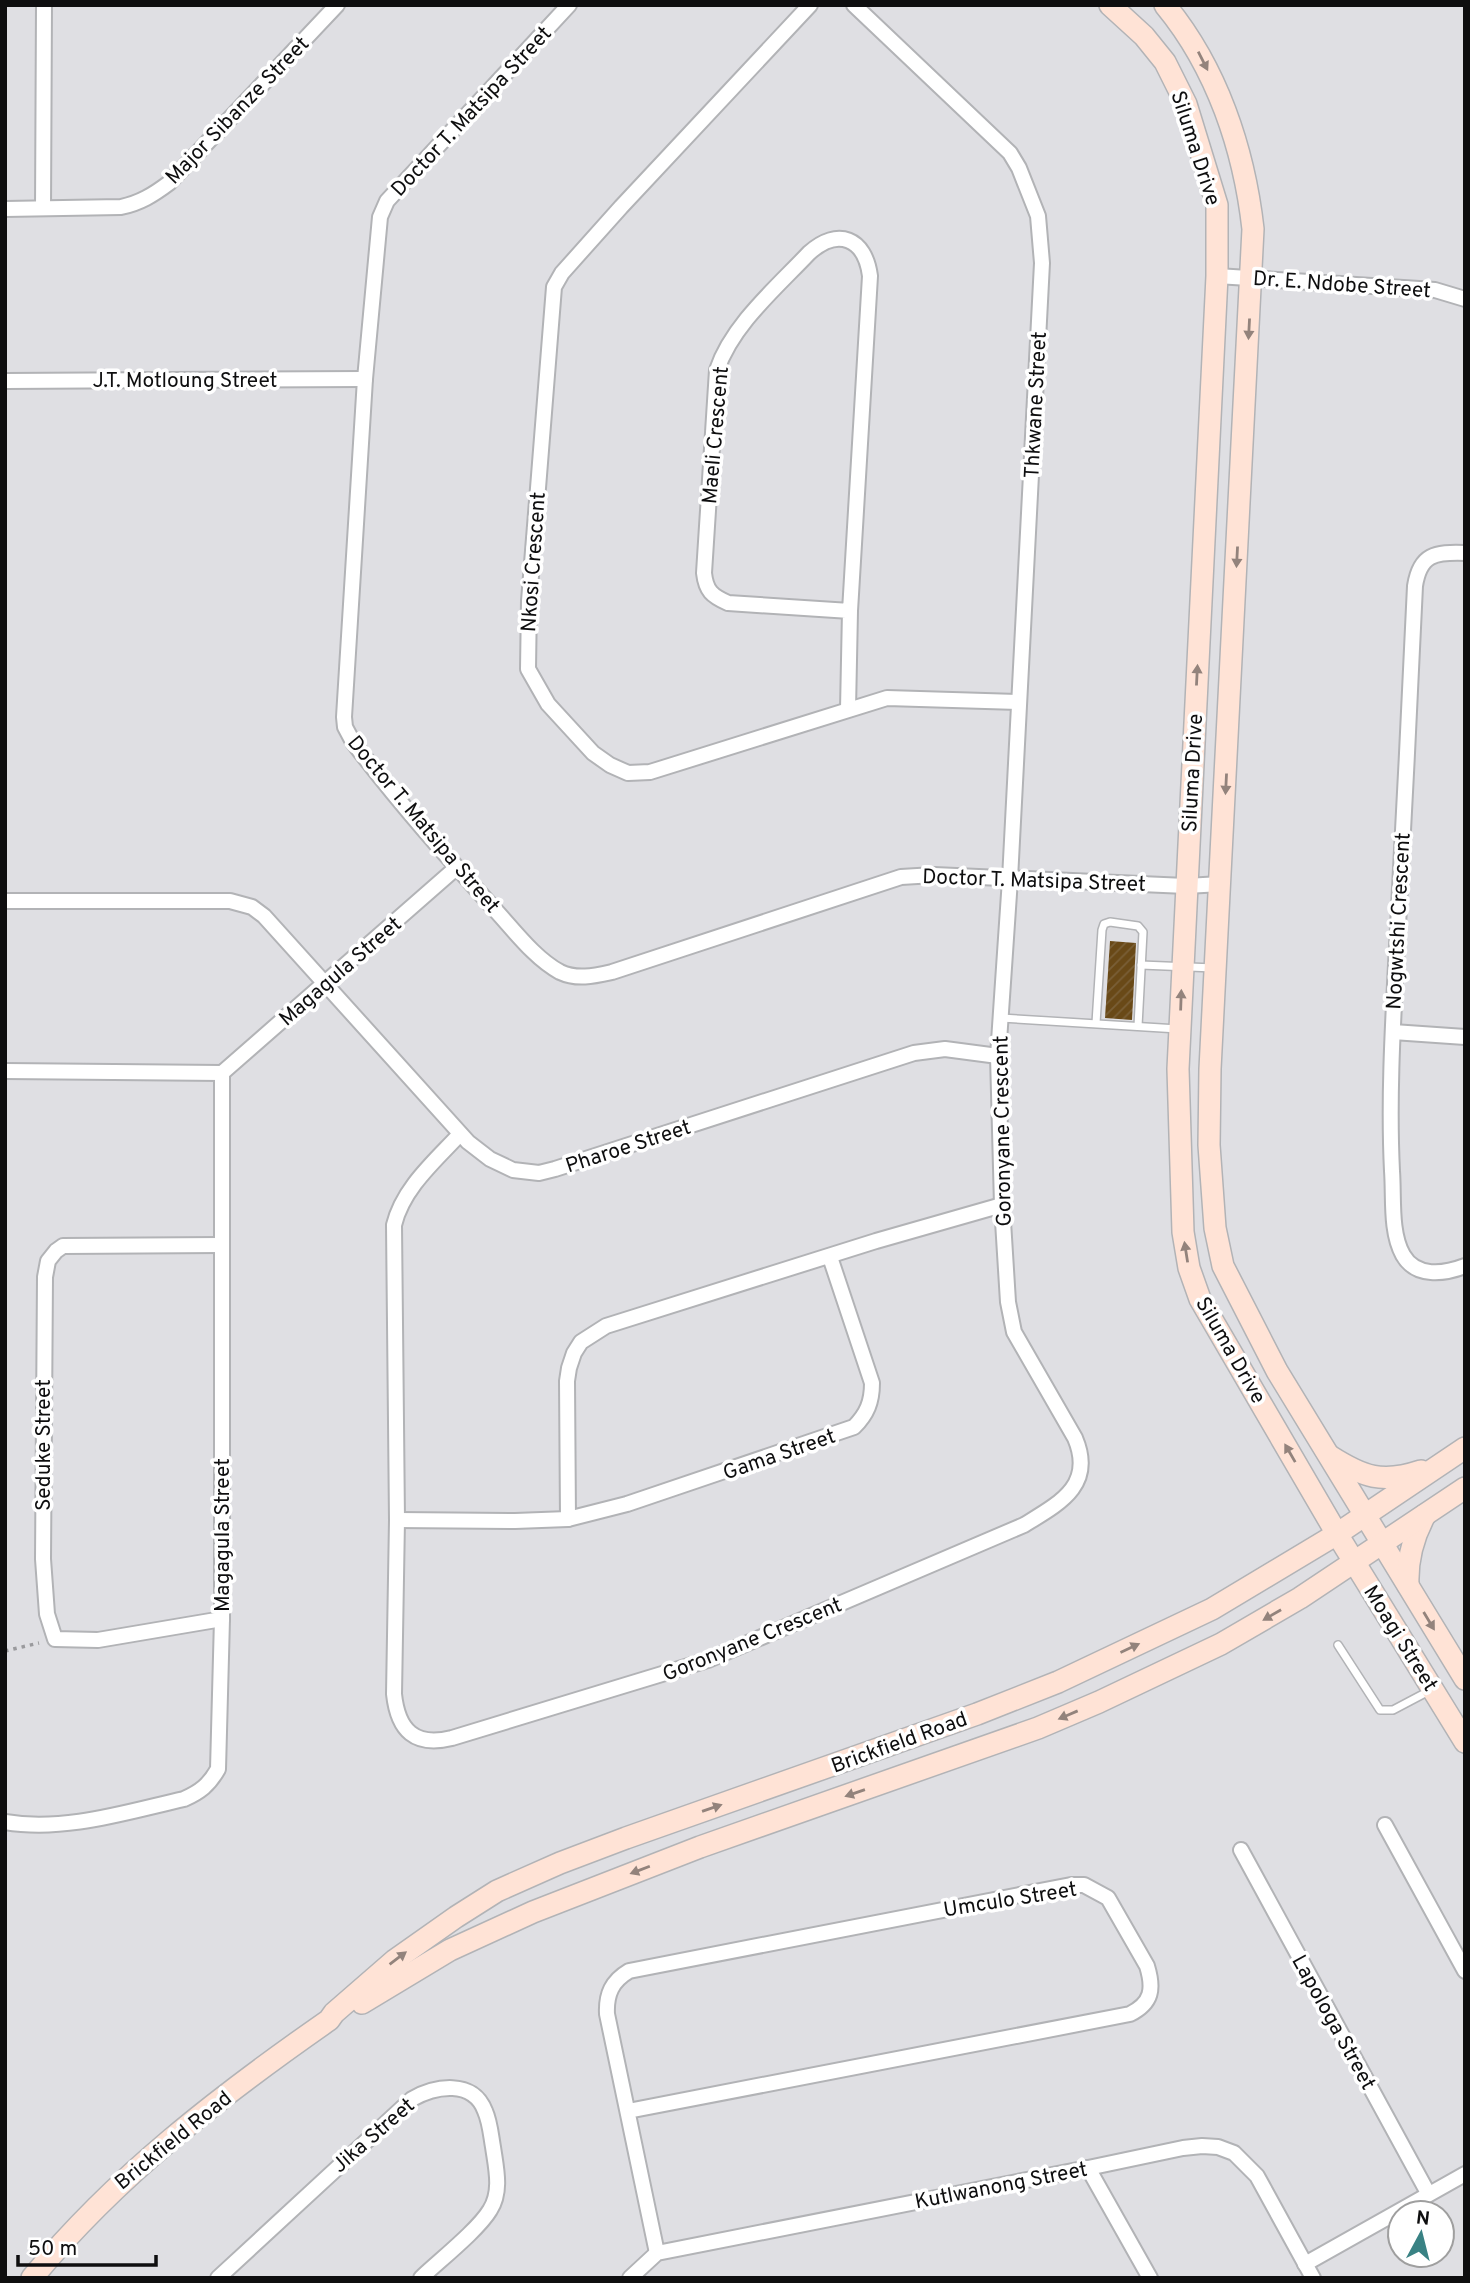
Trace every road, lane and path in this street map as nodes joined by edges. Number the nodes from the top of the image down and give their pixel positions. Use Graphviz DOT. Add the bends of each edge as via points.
graph roads {
  1 [pos="44,5"];
  2 [pos="337,5"];
  3 [pos="569,5"];
  4 [pos="810,5"];
  5 [pos="854,5"];
  6 [pos="1110,5"];
  7 [pos="1165,5"];
  8 [pos="43,208"];
  9 [pos="5,209"];
  10 [pos="1217,276"];
  11 [pos="1251,277"];
  12 [pos="1465,299"];
  13 [pos="365,379"];
  14 [pos="5,381"];
  15 [pos="1465,553"];
  16 [pos="850,611"];
  17 [pos="1019,702"];
  18 [pos="848,709"];
  19 [pos="456,868"];
  20 [pos="1010,879"];
  21 [pos="1221,884"];
  22 [pos="1186,886"];
  23 [pos="5,901"];
  24 [pos="1141,965"];
  25 [pos="1182,967"];
  26 [pos="1216,968"];
  27 [pos="327,984"];
  28 [pos="1000,1018"];
  29 [pos="1096,1023"];
  30 [pos="1138,1026"];
  31 [pos="1180,1029"];
  32 [pos="1393,1032"];
  33 [pos="1465,1037"];
  34 [pos="998,1056"];
  35 [pos="5,1072"];
  36 [pos="222,1073"];
  37 [pos="460,1134"];
  38 [pos="1002,1205"];
  39 [pos="222,1245"];
  40 [pos="830,1257"];
  41 [pos="1465,1266"];
  42 [pos="1465,1448"];
  43 [pos="1328,1455"];
  44 [pos="1442,1463"];
  45 [pos="1465,1488"];
  46 [pos="1426,1513"];
  47 [pos="1364,1514"];
  48 [pos="568,1519"];
  49 [pos="397,1520"];
  50 [pos="1337,1534"];
  51 [pos="1383,1543"];
  52 [pos="1355,1561"];
  53 [pos="1408,1585"];
  54 [pos="222,1619"];
  55 [pos="55,1639"];
  56 [pos="1338,1645"];
  57 [pos="5,1651"];
  58 [pos="1465,1679"];
  59 [pos="1433,1689"];
  60 [pos="1465,1742"];
  61 [pos="5,1822"];
  62 [pos="1385,1825"];
  63 [pos="1241,1850"];
  64 [pos="1465,1971"];
  65 [pos="329,2020"];
  66 [pos="628,2111"];
  67 [pos="1088,2168"];
  68 [pos="1465,2174"];
  69 [pos="1428,2193"];
  70 [pos="657,2253"];
  71 [pos="1305,2264"];
  72 [pos="32,2278"];
  73 [pos="218,2278"];
  74 [pos="421,2278"];
  75 [pos="630,2278"];
  76 [pos="1150,2278"];
  77 [pos="1313,2278"];
  1 -- 8 [label="street"];
  2 -- 8 [label="street, Major Sibanze Street" via="169,183 152,195 121,207"];
  3 -- 13 [label="street, Doctor T. Matsipa Street" via="387,201 377,233"];
  4 -- 18 [label="street, Nkosi Crescent" via="621,207 554,287 528,668 548,704 593,753 634,774"];
  5 -- 17 [label="street, Thkwane Street" via="1010,153 1038,216 1042,263"];
  6 -- 10 [label="street, Siluma Drive" via="1158,53 1186,104 1217,205"];
  7 -- 11 [label="street, Siluma Drive, one-way" via="1214,82 1234,138 1249,196"];
  8 -- 9 [label="street, Major Sibanze Street"];
  10 -- 11 [label="street, Dr. E. Ndobe Street"];
  22 -- 10 [label="street, Siluma Drive, one-way"];
  11 -- 12 [label="street, Dr. E. Ndobe Street" via="1435,290"];
  11 -- 21 [label="street, Siluma Drive, one-way"];
  13 -- 14 [label="street, J.T. Motloung Street"];
  13 -- 19 [label="street, Doctor T. Matsipa Street" via="345,727"];
  15 -- 32 [label="street, Nogwtshi Crescent" via="1434,555 1424,561 1416,578"];
  16 -- 16 [label="street, Maeli Crescent" via="870,276 862,249 839,239 820,243 809,253 733,336 723,353 717,370 704,573 710,594 728,603"];
  16 -- 18 [label="street, Maeli Crescent"];
  17 -- 18 [label="street, Nkosi Crescent" via="887,698"];
  17 -- 20 [label="street, Thkwane Street"];
  19 -- 20 [label="street, Doctor T. Matsipa Street" via="554,969 585,977 901,877"];
  19 -- 27 [label="street, Magagula Street"];
  20 -- 22 [label="street, Doctor T. Matsipa Street"];
  20 -- 28 [label="street, Goronyane Crescent"];
  21 -- 22 [label="street, Doctor T. Matsipa Street"];
  21 -- 26 [label="street, Siluma Drive"];
  22 -- 25 [label="street, Siluma Drive"];
  23 -- 27 [label="street" via="238,902 264,916"];
  24 -- 25 [label="lane"];
  24 -- 29 [label="lane" via="1140,927 1104,924"];
  24 -- 30 [label="lane"];
  25 -- 26 [label="lane"];
  31 -- 25 [label="street, Siluma Drive, one-way"];
  26 -- 43 [label="street, Siluma Drive" via="1209,1135 1218,1249 1248,1317"];
  27 -- 36 [label="street, Magagula Street"];
  27 -- 37 [label="street, Pharoe Street"];
  28 -- 29 [label="lane"];
  28 -- 34 [label="street, Goronyane Crescent"];
  29 -- 30 [label="lane"];
  30 -- 31 [label="lane"];
  50 -- 31 [label="street, Siluma Drive, one-way" via="1200,1298 1189,1268 1180,1184"];
  32 -- 33 [label="street"];
  32 -- 41 [label="street, Nogwtshi Crescent" via="1391,1141 1399,1247 1405,1259 1419,1269 1433,1273"];
  34 -- 37 [label="street, Pharoe Street" via="945,1049 914,1053 539,1173 501,1165"];
  34 -- 38 [label="street, Goronyane Crescent"];
  35 -- 36 [label="street"];
  36 -- 39 [label="street, Magagula Street"];
  37 -- 49 [label="street, Goronyane Crescent" via="411,1189 394,1225"];
  38 -- 40 [label="street"];
  38 -- 49 [label="street, Goronyane Crescent" via="1014,1332 1082,1453 1082,1469 1069,1494 1024,1525 708,1660 431,1741 406,1730 396,1709"];
  39 -- 54 [label="street, Magagula Street"];
  39 -- 55 [label="street, Seduke Street" via="63,1246 48,1261 43,1559 47,1614"];
  40 -- 48 [label="street" via="606,1326 581,1342 567,1381"];
  40 -- 48 [label="street, Gama Street" via="872,1383 869,1408 853,1427 628,1504"];
  42 -- 44 [label="street, Brickfield Road"];
  43 -- 44 [label="street" via="1373,1478 1405,1476"];
  43 -- 47 [label="street, Siluma Drive"];
  44 -- 47 [label="street, Brickfield Road"];
  45 -- 46 [label="street, Brickfield Road"];
  46 -- 51 [label="street, Brickfield Road"];
  46 -- 53 [label="street" via="1413,1537"];
  47 -- 50 [label="street, Brickfield Road"];
  47 -- 51 [label="street, Moagi Street"];
  48 -- 49 [label="street, Gama Street"];
  50 -- 52 [label="street, Moagi Street"];
  65 -- 50 [label="street, Brickfield Road, one-way" via="395,1961 498,1891 626,1838 1058,1682 1212,1609"];
  51 -- 52 [label="street, Brickfield Road"];
  51 -- 53 [label="street, Moagi Street"];
  52 -- 59 [label="street, Moagi Street"];
  52 -- 65 [label="street, Brickfield Road, one-way" via="1221,1644 1099,1702 533,1912 450,1950"];
  53 -- 58 [label="street, Moagi Street, one-way"];
  54 -- 55 [label="street" via="98,1640"];
  54 -- 61 [label="street, Magagula Street" via="218,1769 202,1790 184,1799 62,1825"];
  55 -- 57 [label="path"];
  56 -- 59 [label="lane" via="1380,1710 1393,1710"];
  59 -- 60 [label="street, Moagi Street"];
  62 -- 64 [label="street"];
  63 -- 69 [label="street, Lapologa Street"];
  65 -- 72 [label="street, Brickfield Road" via="141,2163 81,2221"];
  66 -- 66 [label="street, Umculo Street" via="606,2003 612,1984 629,1971 1084,1885 1108,1898 1151,1978 1147,2001 1130,2014"];
  66 -- 70 [label="street, Umculo Street"];
  67 -- 70 [label="street, Kutlwanong Street"];
  67 -- 71 [label="street, Kutlwanong Street" via="1183,2148 1218,2147 1234,2153 1257,2176"];
  67 -- 76 [label="street"];
  68 -- 69 [label="street"];
  69 -- 71 [label="street"];
  70 -- 75 [label="street"];
  71 -- 77 [label="street, Kutlwanong Street"];
  73 -- 74 [label="street, Jika Street" via="412,2099 425,2091 457,2088 471,2092 485,2111 496,2167 495,2198 481,2221"];
}
